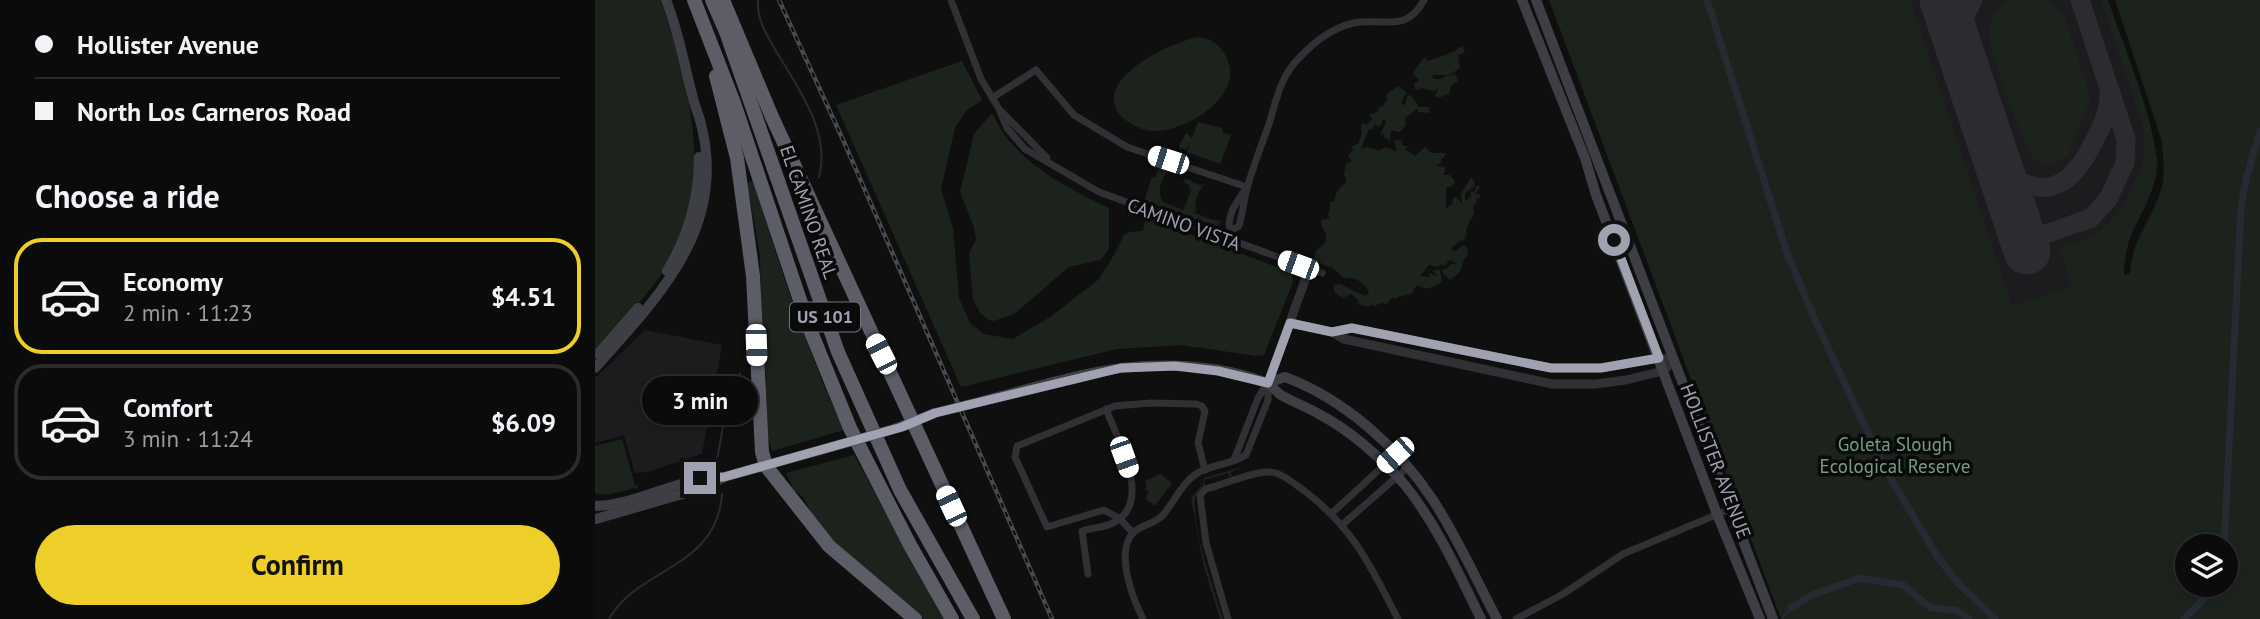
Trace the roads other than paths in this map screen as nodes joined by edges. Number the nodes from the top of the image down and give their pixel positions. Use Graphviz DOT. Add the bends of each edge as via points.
graph roads {
  1 [pos="666,0"];
  2 [pos="694,0"];
  3 [pos="712,0"];
  4 [pos="723,0"];
  5 [pos="951,0"];
  6 [pos="1424,0"];
  7 [pos="1522,0"];
  8 [pos="1536,0"];
  9 [pos="710,36"];
  10 [pos="992,98"];
  11 [pos="693,99"];
  12 [pos="1247,187"];
  13 [pos="1229,235"];
  14 [pos="1309,269"];
  15 [pos="1322,273"];
  16 [pos="1290,323"];
  17 [pos="1332,332"];
  18 [pos="1452,347"];
  19 [pos="595,358"];
  20 [pos="1659,358"];
  21 [pos="1449,360"];
  22 [pos="1674,360"];
  23 [pos="595,368"];
  24 [pos="1663,372"];
  25 [pos="1268,383"];
  26 [pos="1106,410"];
  27 [pos="915,423"];
  28 [pos="1395,455"];
  29 [pos="1385,464"];
  30 [pos="766,466"];
  31 [pos="1408,467"];
  32 [pos="1205,470"];
  33 [pos="724,477"];
  34 [pos="1397,477"];
  35 [pos="595,505"];
  36 [pos="1730,509"];
  37 [pos="1331,514"];
  38 [pos="1717,514"];
  39 [pos="1120,519"];
  40 [pos="596,520"];
  41 [pos="1342,525"];
  42 [pos="1133,533"];
  43 [pos="1088,574"];
  44 [pos="915,619"];
  45 [pos="952,619"];
  46 [pos="973,619"];
  47 [pos="1004,619"];
  48 [pos="1143,619"];
  49 [pos="1228,619"];
  50 [pos="1398,619"];
  51 [pos="1482,619"];
  52 [pos="1497,619"];
  53 [pos="1516,619"];
  54 [pos="1760,619"];
  55 [pos="1773,619"];
  1 -- 11 [label="main road"];
  2 -- 9 [label="highway, EL CAMINO REAL / US 101"];
  3 -- 46 [label="highway, EL CAMINO REAL / US 101" via="838,352 900,490"];
  4 -- 27 [label="highway" via="772,117"];
  5 -- 10 [label="street, CAMINO VISTA" via="969,53"];
  6 -- 12 [label="street" via="1406,19 1345,26 1302,55 1277,92"];
  7 -- 20 [label="main road, HOLLISTER AVENUE"];
  8 -- 22 [label="main road, HOLLISTER AVENUE"];
  9 -- 30 [label="highway" via="747,228"];
  9 -- 45 [label="highway, EL CAMINO REAL / US 101" via="809,327 850,428"];
  10 -- 12 [label="street" via="1036,70 1074,115 1127,147"];
  10 -- 13 [label="street, CAMINO VISTA" via="1021,146 1099,192"];
  11 -- 19 [label="main road" via="699,168 689,228 658,286"];
  11 -- 23 [label="main road" via="702,125 706,168 697,230 663,290"];
  12 -- 13 [label="street" via="1233,208"];
  13 -- 14 [label="street, CAMINO VISTA"];
  14 -- 15 [label="street, CAMINO VISTA"];
  14 -- 16 [label="street"];
  16 -- 17 [label="street"];
  16 -- 25 [label="street"];
  17 -- 18 [label="street" via="1352,328"];
  17 -- 21 [label="street" via="1344,339"];
  18 -- 20 [label="street" via="1551,368 1601,368"];
  18 -- 21 [label="street"];
  20 -- 22 [label="street"];
  20 -- 24 [label="main road, HOLLISTER AVENUE"];
  21 -- 24 [label="street" via="1533,380 1577,385"];
  22 -- 24 [label="street"];
  22 -- 36 [label="main road, HOLLISTER AVENUE"];
  24 -- 38 [label="main road, HOLLISTER AVENUE"];
  25 -- 27 [label="main road, bridge" via="1218,371 1144,366 967,405"];
  25 -- 28 [label="main road" via="1285,376 1318,391 1363,422"];
  25 -- 29 [label="main road" via="1279,394 1346,431"];
  25 -- 32 [label="street" via="1268,400 1246,455"];
  26 -- 32 [label="street" via="1151,403 1204,408 1198,443"];
  26 -- 39 [label="street" via="1133,484 1132,499"];
  26 -- 39 [label="street" via="1020,443 1015,457 1047,527 1098,510"];
  27 -- 30 [label="main road, bridge"];
  27 -- 47 [label="highway"];
  28 -- 29 [label="street"];
  28 -- 31 [label="main road"];
  29 -- 34 [label="main road"];
  29 -- 37 [label="street"];
  30 -- 33 [label="main road"];
  30 -- 44 [label="highway" via="829,546"];
  31 -- 34 [label="street"];
  31 -- 52 [label="main road" via="1433,499"];
  32 -- 42 [label="street" via="1192,477 1159,518"];
  33 -- 35 [label="main road" via="700,478 613,505"];
  33 -- 40 [label="main road" via="703,488"];
  34 -- 41 [label="street"];
  34 -- 51 [label="main road" via="1438,534"];
  35 -- 40 [label="main road"];
  36 -- 38 [label="street"];
  36 -- 55 [label="main road, HOLLISTER AVENUE"];
  37 -- 41 [label="street"];
  37 -- 49 [label="street" via="1290,481 1270,472 1203,491 1199,500 1206,543"];
  38 -- 53 [label="street" via="1623,554"];
  38 -- 54 [label="main road, HOLLISTER AVENUE"];
  39 -- 42 [label="street"];
  39 -- 43 [label="street" via="1078,532"];
  41 -- 50 [label="street"];
  42 -- 48 [label="street" via="1125,549 1126,563"];
}
